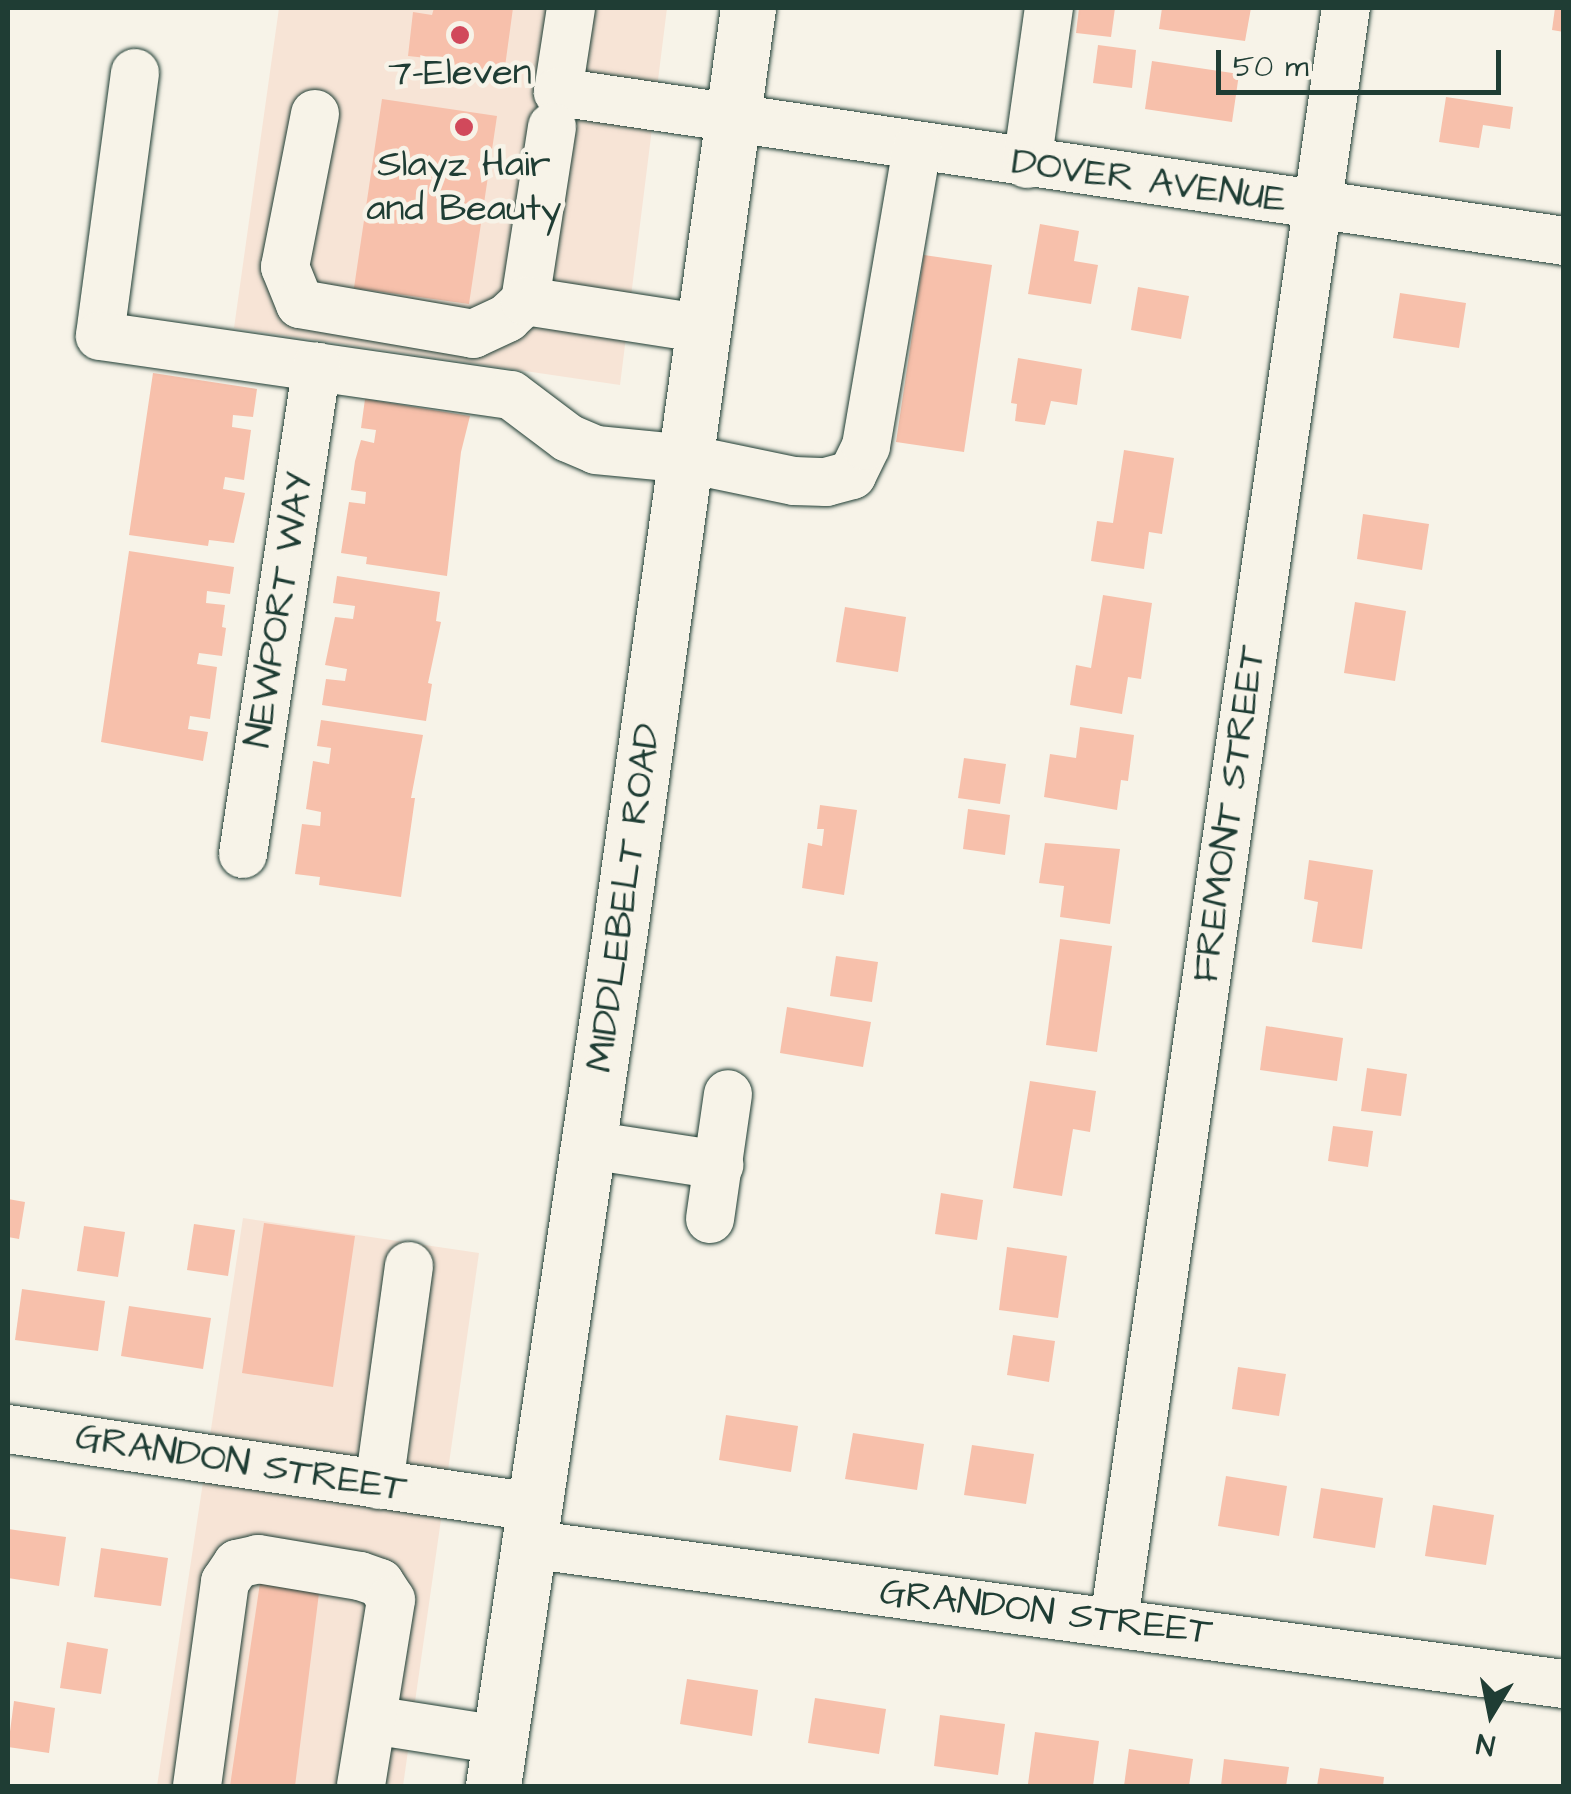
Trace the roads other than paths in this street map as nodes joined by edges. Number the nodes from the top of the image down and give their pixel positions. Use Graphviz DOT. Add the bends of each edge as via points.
graph roads {
  1 [pos="571,8"];
  2 [pos="748,8"];
  3 [pos="1049,8"];
  4 [pos="1346,8"];
  5 [pos="135,72"];
  6 [pos="315,114"];
  7 [pos="736,122"];
  8 [pos="552,127"];
  9 [pos="918,148"];
  10 [pos="1027,164"];
  11 [pos="1318,206"];
  12 [pos="1564,240"];
  13 [pos="525,301"];
  14 [pos="706,329"];
  15 [pos="318,367"];
  16 [pos="688,459"];
  17 [pos="242,854"];
  18 [pos="728,1094"];
  19 [pos="589,1146"];
  20 [pos="718,1165"];
  21 [pos="710,1219"];
  22 [pos="409,1266"];
  23 [pos="8,1429"];
  24 [pos="379,1485"];
  25 [pos="530,1525"];
  26 [pos="1114,1621"];
  27 [pos="1564,1684"];
  28 [pos="372,1720"];
  29 [pos="496,1763"];
  30 [pos="197,1786"];
  31 [pos="361,1786"];
  1 -- 7 [label="street, DOVER AVENUE" via="558,92"];
  2 -- 7 [label="main road, MIDDLEBELT ROAD"];
  3 -- 10 [label="street"];
  4 -- 11 [label="street, FREMONT STREET"];
  5 -- 15 [label="street" via="100,336"];
  6 -- 13 [label="street" via="286,267 300,304 472,334"];
  7 -- 9 [label="street, DOVER AVENUE"];
  7 -- 14 [label="main road, MIDDLEBELT ROAD"];
  8 -- 13 [label="street"];
  9 -- 10 [label="street, DOVER AVENUE"];
  9 -- 16 [label="street" via="866,446 852,475 794,481"];
  10 -- 11 [label="street, DOVER AVENUE"];
  11 -- 12 [label="street, DOVER AVENUE"];
  11 -- 26 [label="street, FREMONT STREET"];
  13 -- 14 [label="street"];
  14 -- 16 [label="main road, MIDDLEBELT ROAD"];
  15 -- 16 [label="street" via="512,395 568,438 596,450"];
  15 -- 17 [label="street, NEWPORT WAY"];
  16 -- 19 [label="main road, MIDDLEBELT ROAD"];
  18 -- 20 [label="street"];
  19 -- 20 [label="street"];
  19 -- 25 [label="main road, MIDDLEBELT ROAD"];
  20 -- 21 [label="street"];
  22 -- 24 [label="street"];
  23 -- 24 [label="street, GRANDON STREET"];
  24 -- 25 [label="street, GRANDON STREET"];
  25 -- 26 [label="street, GRANDON STREET"];
  25 -- 29 [label="main road, MIDDLEBELT ROAD"];
  26 -- 27 [label="street, GRANDON STREET"];
  28 -- 29 [label="street"];
  28 -- 30 [label="street" via="391,1600 380,1583 258,1559 237,1564 225,1582"];
  28 -- 31 [label="street"];
}
